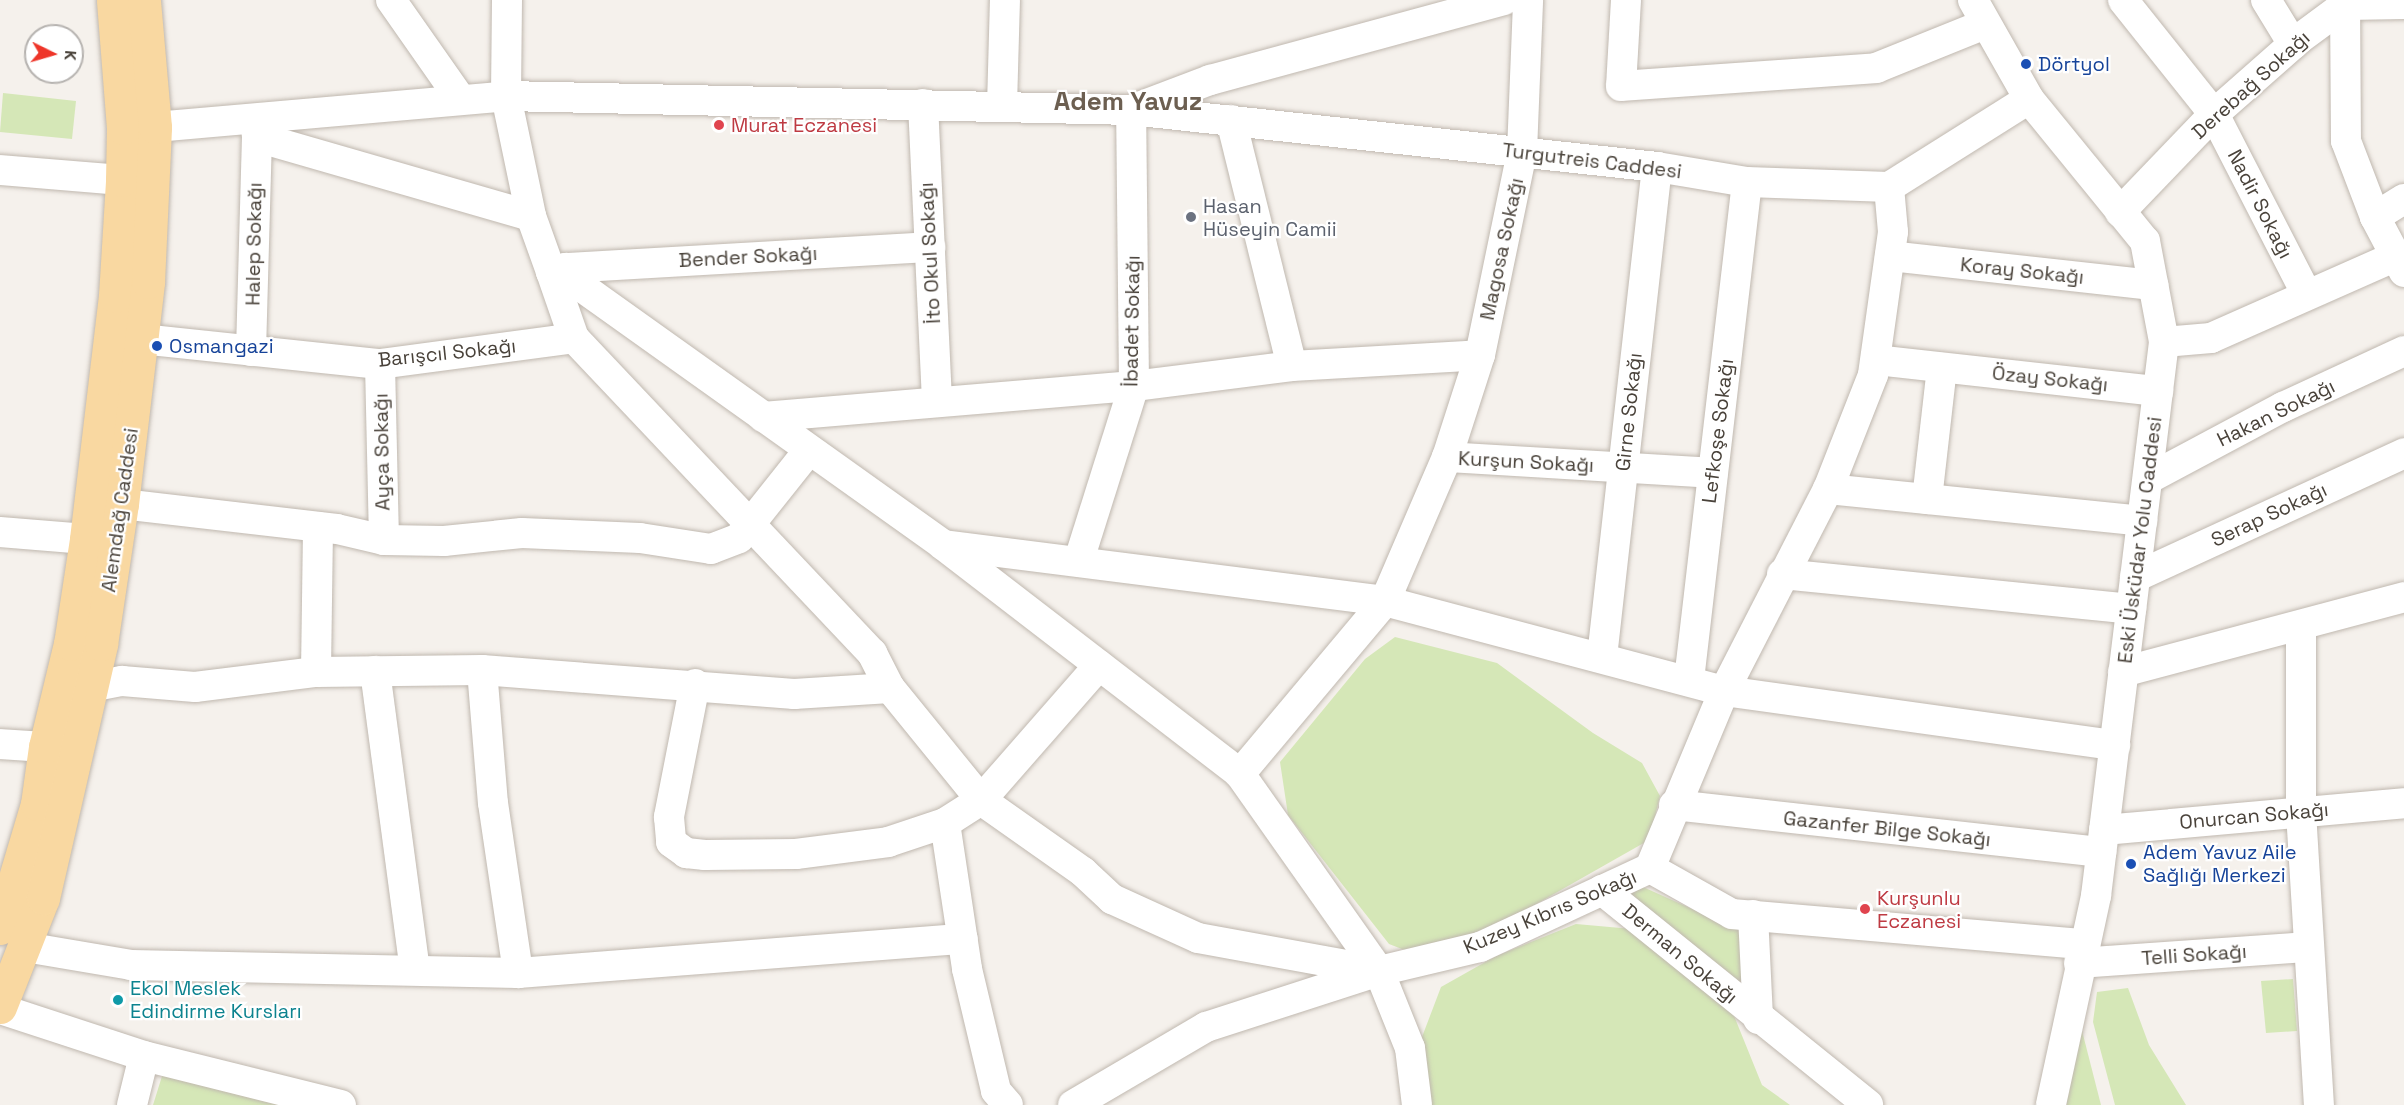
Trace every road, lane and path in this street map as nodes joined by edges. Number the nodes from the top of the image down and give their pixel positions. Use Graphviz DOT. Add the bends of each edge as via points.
graph roads {
  1 [pos="113,0"];
  2 [pos="144,0"];
  3 [pos="391,0"];
  4 [pos="507,0"];
  5 [pos="1005,0"];
  6 [pos="1504,0"];
  7 [pos="1528,0"];
  8 [pos="1626,0"];
  9 [pos="2123,0"];
  10 [pos="2266,0"];
  11 [pos="2345,3"];
  12 [pos="2404,4"];
  13 [pos="1464,5"];
  14 [pos="1979,8"];
  15 [pos="2293,44"];
  16 [pos="506,96"];
  17 [pos="2029,99"];
  18 [pos="460,100"];
  19 [pos="923,104"];
  20 [pos="1002,106"];
  21 [pos="1131,110"];
  22 [pos="2214,114"];
  23 [pos="1232,120"];
  24 [pos="155,127"];
  25 [pos="123,128"];
  26 [pos="256,128"];
  27 [pos="1522,152"];
  28 [pos="1657,167"];
  29 [pos="0,170"];
  30 [pos="122,180"];
  31 [pos="1747,182"];
  32 [pos="1889,187"];
  33 [pos="2404,199"];
  34 [pos="2120,212"];
  35 [pos="531,216"];
  36 [pos="2375,217"];
  37 [pos="930,247"];
  38 [pos="1890,256"];
  39 [pos="2400,264"];
  40 [pos="559,270"];
  41 [pos="2153,285"];
  42 [pos="2307,295"];
  43 [pos="574,338"];
  44 [pos="141,339"];
  45 [pos="2164,342"];
  46 [pos="251,351"];
  47 [pos="2404,351"];
  48 [pos="1480,354"];
  49 [pos="1876,360"];
  50 [pos="380,364"];
  51 [pos="1292,366"];
  52 [pos="1942,368"];
  53 [pos="1134,386"];
  54 [pos="2158,391"];
  55 [pos="937,402"];
  56 [pos="763,417"];
  57 [pos="809,450"];
  58 [pos="2404,453"];
  59 [pos="1447,457"];
  60 [pos="1623,468"];
  61 [pos="1713,473"];
  62 [pos="2150,478"];
  63 [pos="1828,489"];
  64 [pos="1927,499"];
  65 [pos="122,504"];
  66 [pos="2142,521"];
  67 [pos="748,526"];
  68 [pos="318,527"];
  69 [pos="0,532"];
  70 [pos="86,539"];
  71 [pos="384,540"];
  72 [pos="943,545"];
  73 [pos="1079,560"];
  74 [pos="1782,574"];
  75 [pos="2135,577"];
  76 [pos="2404,597"];
  77 [pos="1385,601"];
  78 [pos="2131,609"];
  79 [pos="2301,626"];
  80 [pos="1602,657"];
  81 [pos="1099,665"];
  82 [pos="482,670"];
  83 [pos="375,671"];
  84 [pos="316,672"];
  85 [pos="2123,672"];
  86 [pos="1689,680"];
  87 [pos="695,684"];
  88 [pos="90,687"];
  89 [pos="890,688"];
  90 [pos="1724,691"];
  91 [pos="0,744"];
  92 [pos="2115,745"];
  93 [pos="45,747"];
  94 [pos="1240,774"];
  95 [pos="981,800"];
  96 [pos="2404,802"];
  97 [pos="1674,805"];
  98 [pos="2301,812"];
  99 [pos="945,823"];
  100 [pos="2103,841"];
  101 [pos="1650,868"];
  102 [pos="1602,890"];
  103 [pos="1753,915"];
  104 [pos="12,938"];
  105 [pos="963,939"];
  106 [pos="2308,947"];
  107 [pos="2081,953"];
  108 [pos="415,969"];
  109 [pos="1379,971"];
  110 [pos="518,973"];
  111 [pos="0,1008"];
  112 [pos="1758,1019"];
  113 [pos="144,1056"];
  114 [pos="1414,1104"];
  115 [pos="132,1105"];
  116 [pos="341,1105"];
  117 [pos="1008,1105"];
  118 [pos="1073,1105"];
  119 [pos="1868,1105"];
  120 [pos="2051,1105"];
  121 [pos="2319,1105"];
  1 -- 25 [label="main road, Alemdağ Caddesi"];
  2 -- 24 [label="main road, Alemdağ Caddesi"];
  3 -- 18 [label="street"];
  4 -- 16 [label="street"];
  5 -- 20 [label="street"];
  6 -- 13 [label="street"];
  7 -- 27 [label="street, Magosa Sokağı"];
  8 -- 14 [label="street" via="1621,86 1876,68"];
  9 -- 22 [label="street, Nadir Sokağı"];
  10 -- 15 [label="street"];
  11 -- 12 [label="street"];
  11 -- 15 [label="street, Derebağ Sokağı"];
  11 -- 36 [label="street" via="2346,141"];
  13 -- 21 [label="street" via="1210,81"];
  14 -- 17 [label="street, Eski Üsküdar Yolu Caddesi"];
  15 -- 22 [label="street, Derebağ Sokağı"];
  16 -- 18 [label="street, Turgutreis Caddesi"];
  16 -- 19 [label="street, Turgutreis Caddesi"];
  16 -- 35 [label="street"];
  17 -- 32 [label="street"];
  17 -- 34 [label="street, Eski Üsküdar Yolu Caddesi"];
  18 -- 26 [label="street, Turgutreis Caddesi"];
  19 -- 20 [label="street, Turgutreis Caddesi"];
  19 -- 37 [label="street, İto Okul Sokağı"];
  20 -- 21 [label="street, Turgutreis Caddesi"];
  21 -- 23 [label="street, Turgutreis Caddesi"];
  21 -- 53 [label="street, İbadet Sokağı"];
  22 -- 34 [label="street, Derebağ Sokağı"];
  22 -- 42 [label="street, Nadir Sokağı"];
  23 -- 27 [label="street, Turgutreis Caddesi"];
  23 -- 51 [label="street"];
  24 -- 25 [label="main road"];
  24 -- 26 [label="street, Turgutreis Caddesi"];
  24 -- 44 [label="main road, Alemdağ Caddesi" via="148,282"];
  25 -- 30 [label="main road, Alemdağ Caddesi"];
  26 -- 35 [label="street"];
  26 -- 46 [label="street, Halep Sokağı"];
  27 -- 28 [label="street, Turgutreis Caddesi"];
  27 -- 48 [label="street, Magosa Sokağı"];
  28 -- 31 [label="street, Turgutreis Caddesi"];
  28 -- 60 [label="street, Girne Sokağı"];
  29 -- 30 [label="street"];
  30 -- 70 [label="main road, Alemdağ Caddesi" via="115,296"];
  31 -- 32 [label="street, Turgutreis Caddesi"];
  31 -- 61 [label="street, Lefkoşe Sokağı"];
  32 -- 38 [label="street" via="1893,232"];
  33 -- 36 [label="street"];
  34 -- 41 [label="street, Eski Üsküdar Yolu Caddesi" via="2145,241"];
  35 -- 40 [label="street"];
  36 -- 39 [label="street"];
  37 -- 40 [label="street, Bender Sokağı"];
  37 -- 55 [label="street, İto Okul Sokağı"];
  38 -- 41 [label="street, Koray Sokağı"];
  38 -- 49 [label="street"];
  39 -- 42 [label="street"];
  40 -- 43 [label="street"];
  40 -- 56 [label="street"];
  41 -- 45 [label="street, Eski Üsküdar Yolu Caddesi"];
  42 -- 45 [label="street" via="2211,338"];
  43 -- 50 [label="street, Barışcıl Sokağı"];
  43 -- 67 [label="street"];
  44 -- 46 [label="street, Barışcıl Sokağı"];
  44 -- 65 [label="main road, Alemdağ Caddesi"];
  45 -- 54 [label="street, Eski Üsküdar Yolu Caddesi"];
  46 -- 50 [label="street, Barışcıl Sokağı"];
  47 -- 62 [label="street, Hakan Sokağı" via="2283,407"];
  48 -- 51 [label="street"];
  48 -- 59 [label="street, Magosa Sokağı"];
  49 -- 52 [label="street, Özay Sokağı"];
  49 -- 63 [label="street"];
  50 -- 71 [label="street, Ayça Sokağı"];
  51 -- 53 [label="street"];
  52 -- 54 [label="street, Özay Sokağı"];
  52 -- 64 [label="street"];
  53 -- 55 [label="street"];
  53 -- 73 [label="street, İbadet Sokağı"];
  54 -- 62 [label="street, Eski Üsküdar Yolu Caddesi"];
  55 -- 56 [label="street"];
  56 -- 57 [label="street"];
  57 -- 67 [label="street"];
  57 -- 72 [label="street"];
  58 -- 75 [label="street, Serap Sokağı"];
  59 -- 60 [label="street, Kurşun Sokağı"];
  59 -- 77 [label="street, Magosa Sokağı"];
  60 -- 61 [label="street, Kurşun Sokağı"];
  60 -- 80 [label="street, Girne Sokağı"];
  61 -- 86 [label="street, Lefkoşe Sokağı"];
  62 -- 66 [label="street, Eski Üsküdar Yolu Caddesi"];
  63 -- 64 [label="street"];
  63 -- 74 [label="street"];
  64 -- 66 [label="street"];
  65 -- 68 [label="street"];
  65 -- 88 [label="main road, Alemdağ Caddesi" via="101,644"];
  66 -- 75 [label="street, Eski Üsküdar Yolu Caddesi"];
  67 -- 71 [label="street" via="740,538 711,549 640,538 522,533 444,541"];
  67 -- 89 [label="street" via="872,653"];
  68 -- 71 [label="street"];
  68 -- 84 [label="street"];
  69 -- 70 [label="street"];
  70 -- 93 [label="main road, Alemdağ Caddesi" via="70,644"];
  72 -- 73 [label="street"];
  72 -- 81 [label="street"];
  73 -- 77 [label="street"];
  74 -- 78 [label="street"];
  74 -- 90 [label="street"];
  75 -- 78 [label="street, Eski Üsküdar Yolu Caddesi"];
  76 -- 79 [label="street"];
  77 -- 80 [label="street"];
  77 -- 94 [label="street, Magosa Sokağı"];
  78 -- 85 [label="street, Eski Üsküdar Yolu Caddesi"];
  79 -- 85 [label="street"];
  79 -- 98 [label="street"];
  80 -- 86 [label="street"];
  81 -- 94 [label="street"];
  81 -- 95 [label="street"];
  82 -- 83 [label="street"];
  82 -- 87 [label="street"];
  82 -- 110 [label="street" via="493,802"];
  83 -- 84 [label="street"];
  83 -- 108 [label="street"];
  84 -- 88 [label="street" via="195,687 122,681"];
  85 -- 92 [label="street, Eski Üsküdar Yolu Caddesi"];
  86 -- 90 [label="street"];
  87 -- 89 [label="street" via="794,694"];
  87 -- 99 [label="street" via="669,817 671,842 686,853 796,854 888,842"];
  88 -- 104 [label="main road, Alemdağ Caddesi" via="43,898"];
  89 -- 95 [label="street"];
  90 -- 92 [label="street"];
  90 -- 97 [label="street"];
  91 -- 93 [label="street"];
  92 -- 100 [label="street, Eski Üsküdar Yolu Caddesi"];
  93 -- 104 [label="main road, Alemdağ Caddesi"];
  94 -- 109 [label="street"];
  95 -- 99 [label="street"];
  95 -- 109 [label="street" via="1083,872 1112,899 1198,938"];
  96 -- 98 [label="street, Onurcan Sokağı"];
  97 -- 100 [label="street, Gazanfer Bilge Sokağı"];
  97 -- 101 [label="street"];
  98 -- 100 [label="street, Onurcan Sokağı"];
  98 -- 106 [label="street"];
  99 -- 105 [label="street"];
  100 -- 107 [label="street, Eski Üsküdar Yolu Caddesi" via="2096,896"];
  101 -- 102 [label="street, Kuzey Kıbrıs Sokağı"];
  101 -- 103 [label="street, Telli Sokağı" via="1732,914"];
  102 -- 109 [label="street, Kuzey Kıbrıs Sokağı" via="1480,946"];
  102 -- 112 [label="street, Derman Sokağı"];
  103 -- 107 [label="street, Telli Sokağı"];
  103 -- 112 [label="street"];
  104 -- 108 [label="street" via="131,964 236,969"];
  104 -- 111 [label="main road, Alemdağ Caddesi"];
  105 -- 110 [label="street"];
  105 -- 117 [label="street" via="996,1091"];
  106 -- 107 [label="street, Telli Sokağı"];
  106 -- 121 [label="street"];
  107 -- 120 [label="street, Eski Üsküdar Yolu Caddesi"];
  108 -- 110 [label="street"];
  109 -- 114 [label="street" via="1410,1048"];
  109 -- 118 [label="street, Kuzey Kıbrıs Sokağı" via="1206,1027"];
  111 -- 113 [label="street"];
  112 -- 119 [label="street, Derman Sokağı"];
  113 -- 115 [label="street"];
  113 -- 116 [label="street"];
}
